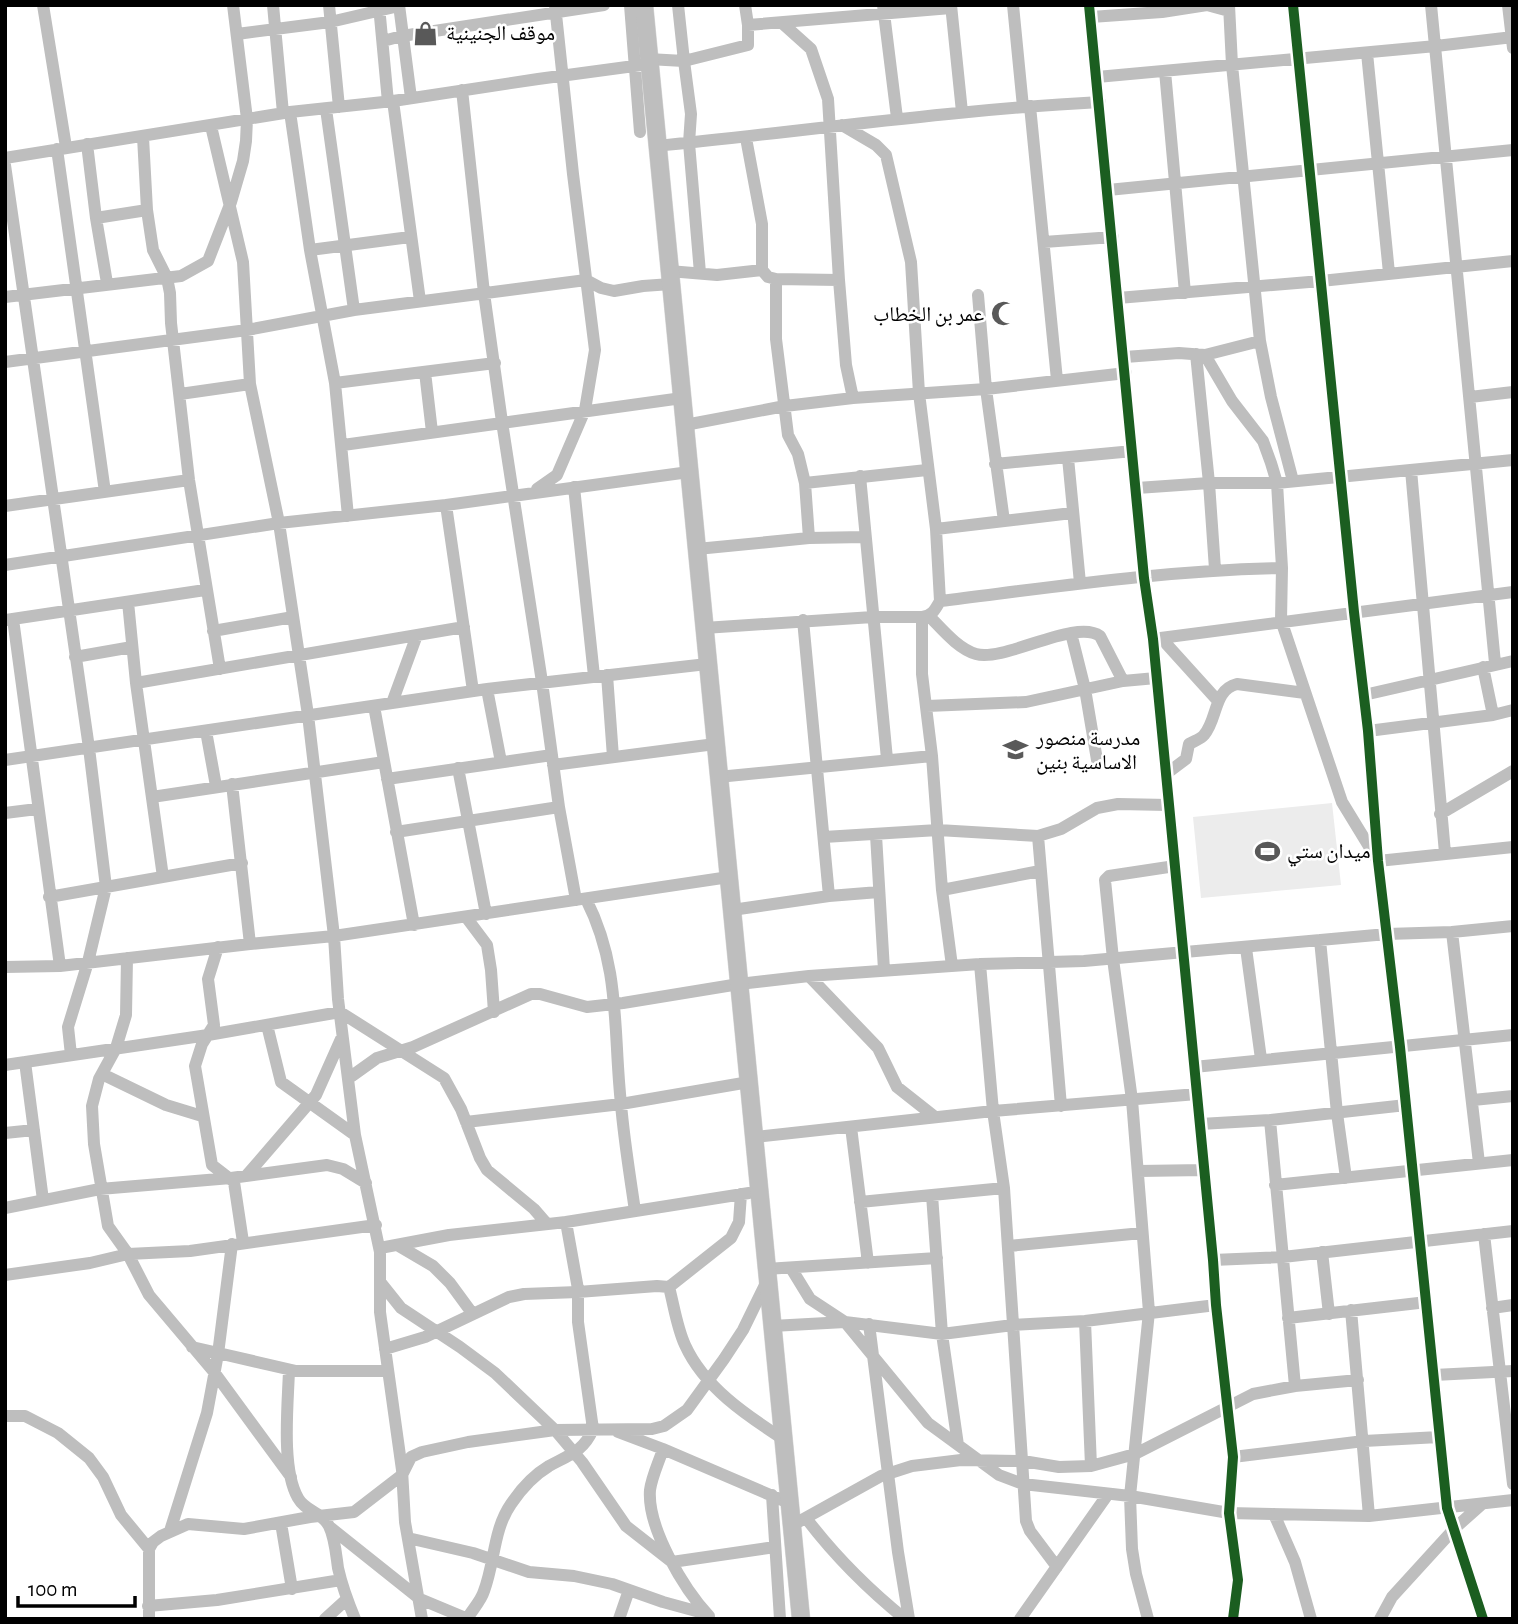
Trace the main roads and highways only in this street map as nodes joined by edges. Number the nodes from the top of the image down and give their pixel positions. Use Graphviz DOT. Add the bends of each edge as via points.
graph roads {
  1 [pos="644,5"];
  2 [pos="801,1619"];
  1 -- 2 [label="highway" via="644,63 657,146 789,1503 799,1522"];
}
